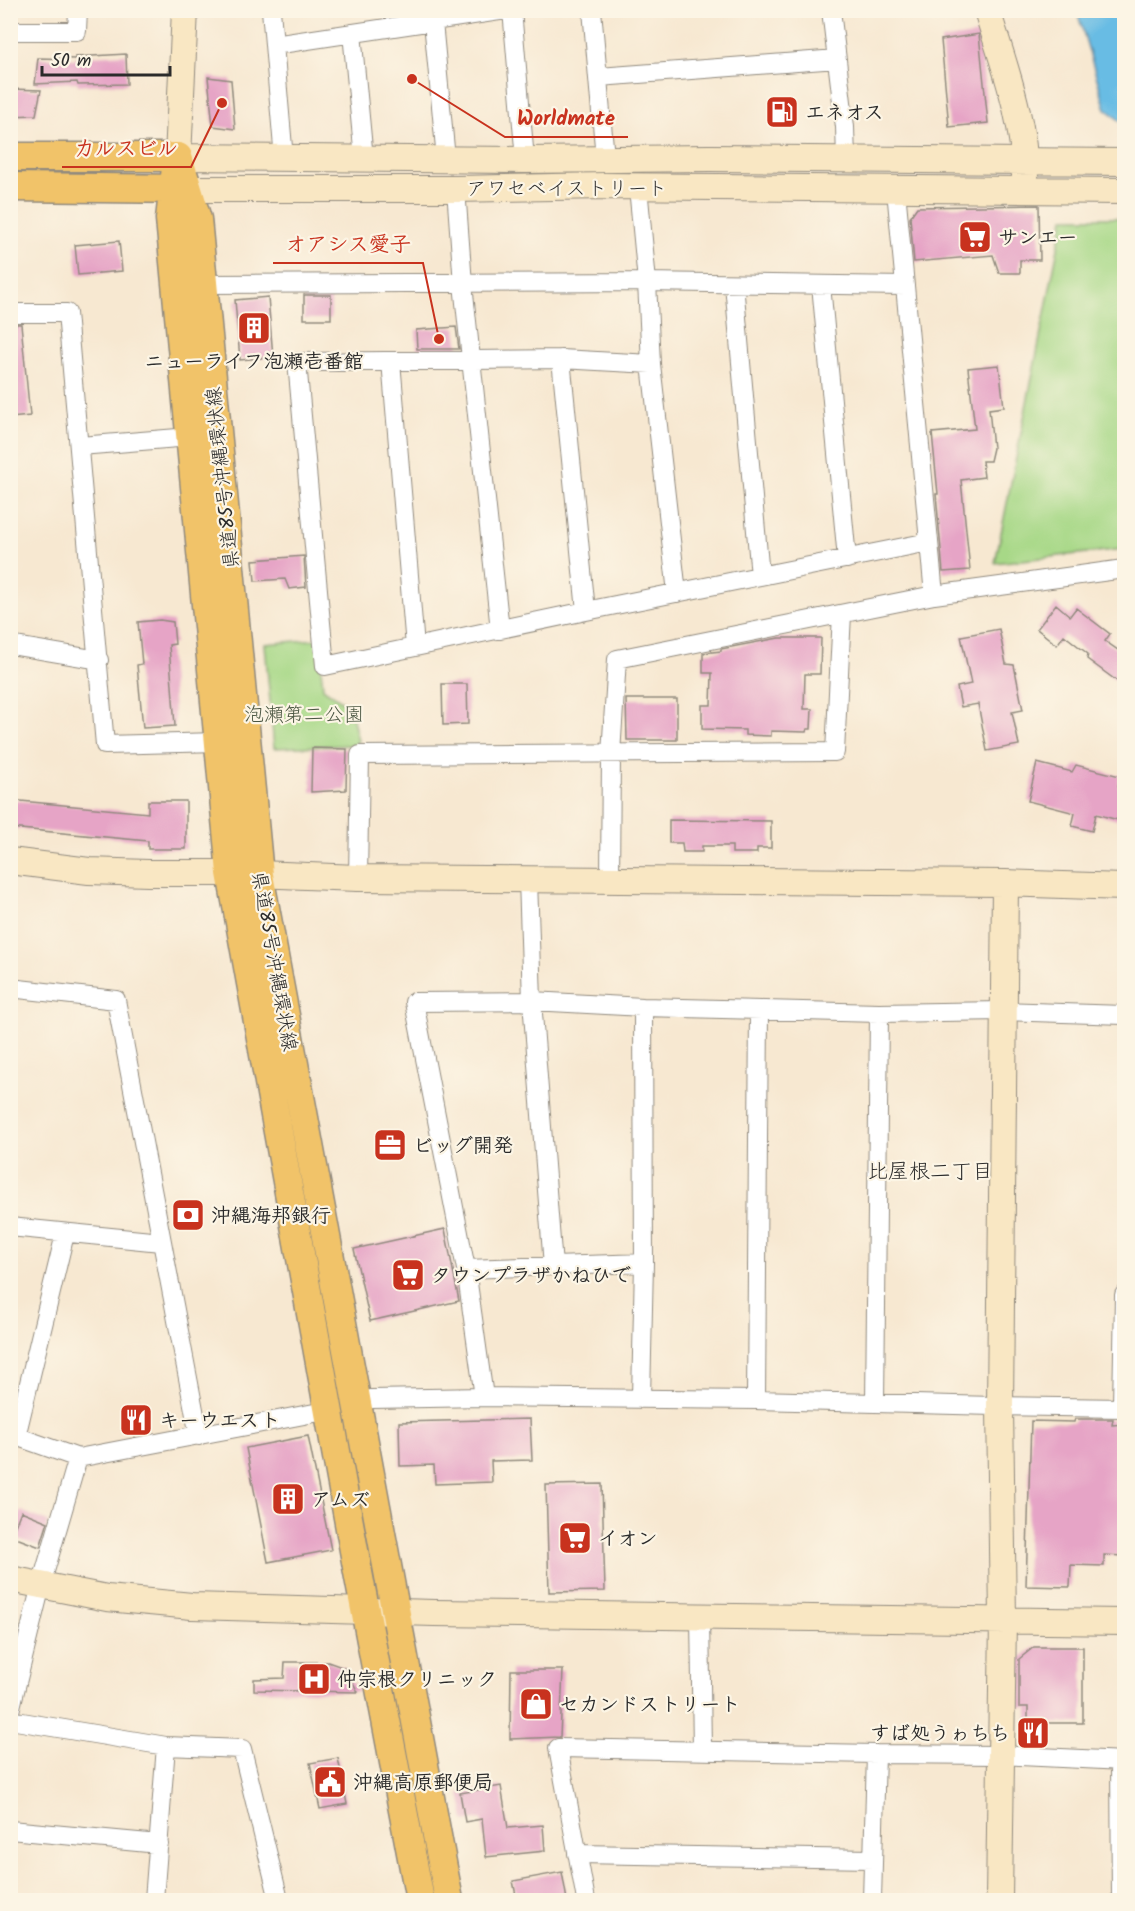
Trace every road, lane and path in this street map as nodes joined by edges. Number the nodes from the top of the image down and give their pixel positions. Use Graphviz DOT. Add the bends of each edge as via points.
graph roads {
  1 [pos="78,10"];
  2 [pos="185,10"];
  3 [pos="271,10"];
  4 [pos="506,10"];
  5 [pos="512,10"];
  6 [pos="592,10"];
  7 [pos="831,10"];
  8 [pos="987,10"];
  9 [pos="433,22"];
  10 [pos="10,31"];
  11 [pos="352,33"];
  12 [pos="274,45"];
  13 [pos="837,59"];
  14 [pos="599,77"];
  15 [pos="178,157"];
  16 [pos="10,158"];
  17 [pos="605,158"];
  18 [pos="284,159"];
  19 [pos="364,159"];
  20 [pos="446,159"];
  21 [pos="846,159"];
  22 [pos="525,160"];
  23 [pos="1025,161"];
  24 [pos="1125,162"];
  25 [pos="10,187"];
  26 [pos="638,187"];
  27 [pos="181,189"];
  28 [pos="456,189"];
  29 [pos="896,190"];
  30 [pos="1025,190"];
  31 [pos="1125,191"];
  32 [pos="647,282"];
  33 [pos="203,284"];
  34 [pos="463,284"];
  35 [pos="734,284"];
  36 [pos="821,285"];
  37 [pos="905,286"];
  38 [pos="10,313"];
  39 [pos="471,359"];
  40 [pos="561,359"];
  41 [pos="391,361"];
  42 [pos="651,364"];
  43 [pos="190,437"];
  44 [pos="80,446"];
  45 [pos="929,542"];
  46 [pos="847,559"];
  47 [pos="1125,569"];
  48 [pos="760,576"];
  49 [pos="677,593"];
  50 [pos="934,596"];
  51 [pos="586,611"];
  52 [pos="842,614"];
  53 [pos="500,630"];
  54 [pos="10,645"];
  55 [pos="415,647"];
  56 [pos="99,660"];
  57 [pos="218,742"];
  58 [pos="611,754"];
  59 [pos="10,861"];
  60 [pos="231,873"];
  61 [pos="259,874"];
  62 [pos="358,878"];
  63 [pos="528,879"];
  64 [pos="610,881"];
  65 [pos="1005,883"];
  66 [pos="1125,887"];
  67 [pos="10,988"];
  68 [pos="532,1001"];
  69 [pos="643,1007"];
  70 [pos="759,1010"];
  71 [pos="1003,1011"];
  72 [pos="879,1013"];
  73 [pos="1125,1015"];
  74 [pos="10,1227"];
  75 [pos="65,1234"];
  76 [pos="160,1242"];
  77 [pos="644,1263"];
  78 [pos="553,1266"];
  79 [pos="466,1269"];
  80 [pos="1125,1295"];
  81 [pos="484,1397"];
  82 [pos="641,1398"];
  83 [pos="756,1400"];
  84 [pos="357,1401"];
  85 [pos="875,1403"];
  86 [pos="1000,1407"];
  87 [pos="1123,1407"];
  88 [pos="330,1410"];
  89 [pos="13,1436"];
  90 [pos="198,1436"];
  91 [pos="78,1458"];
  92 [pos="10,1579"];
  93 [pos="40,1585"];
  94 [pos="366,1611"];
  95 [pos="395,1612"];
  96 [pos="700,1616"];
  97 [pos="1003,1619"];
  98 [pos="1125,1622"];
  99 [pos="10,1712"];
  100 [pos="10,1720"];
  101 [pos="166,1746"];
  102 [pos="702,1750"];
  103 [pos="876,1754"];
  104 [pos="1000,1755"];
  105 [pos="1123,1761"];
  106 [pos="10,1830"];
  107 [pos="159,1844"];
  108 [pos="577,1854"];
  109 [pos="873,1859"];
  110 [pos="154,1900"];
  111 [pos="279,1900"];
  112 [pos="420,1900"];
  113 [pos="449,1900"];
  114 [pos="586,1900"];
  115 [pos="873,1900"];
  116 [pos="999,1900"];
  117 [pos="1121,1900"];
  1 -- 10 [label="street" via="77,31"];
  2 -- 15 [label="street"];
  3 -- 12 [label="street"];
  4 -- 9 [label="street"];
  5 -- 22 [label="street"];
  6 -- 14 [label="street"];
  7 -- 13 [label="street"];
  8 -- 23 [label="street" via="1020,120"];
  9 -- 11 [label="street"];
  9 -- 20 [label="street"];
  11 -- 12 [label="street"];
  11 -- 19 [label="street"];
  12 -- 18 [label="street"];
  13 -- 14 [label="street"];
  13 -- 21 [label="street"];
  14 -- 17 [label="street"];
  15 -- 16 [label="main road, アワセベイストリート"];
  15 -- 18 [label="street, アワセベイストリート"];
  15 -- 27 [label="main road, 県道85号沖縄環状線"];
  17 -- 21 [label="street, アワセベイストリート"];
  17 -- 22 [label="street, アワセベイストリート"];
  18 -- 19 [label="street, アワセベイストリート"];
  19 -- 20 [label="street, アワセベイストリート"];
  20 -- 22 [label="street, アワセベイストリート"];
  21 -- 23 [label="street, アワセベイストリート"];
  23 -- 24 [label="street, アワセベイストリート"];
  23 -- 30 [label="street"];
  25 -- 27 [label="main road, アワセベイストリート"];
  26 -- 28 [label="street, アワセベイストリート"];
  26 -- 29 [label="street, アワセベイストリート"];
  26 -- 32 [label="street"];
  27 -- 28 [label="street, アワセベイストリート"];
  27 -- 33 [label="main road, 県道85号沖縄環状線" via="197,219"];
  27 -- 43 [label="main road, 県道85号沖縄環状線" via="170,219"];
  28 -- 34 [label="street"];
  29 -- 30 [label="street, アワセベイストリート"];
  29 -- 37 [label="street"];
  30 -- 31 [label="street, アワセベイストリート"];
  32 -- 34 [label="street"];
  32 -- 35 [label="street"];
  32 -- 42 [label="street"];
  33 -- 34 [label="street"];
  33 -- 61 [label="main road, 県道85号沖縄環状線"];
  34 -- 39 [label="street"];
  35 -- 36 [label="street"];
  35 -- 48 [label="street"];
  36 -- 37 [label="street"];
  36 -- 46 [label="street"];
  37 -- 45 [label="street"];
  38 -- 44 [label="street" via="67,313"];
  39 -- 40 [label="street"];
  39 -- 41 [label="street"];
  39 -- 53 [label="street"];
  40 -- 42 [label="street"];
  40 -- 51 [label="street"];
  41 -- 55 [label="street"];
  41 -- 55 [label="street" via="297,362 326,666"];
  42 -- 49 [label="street"];
  43 -- 44 [label="street"];
  43 -- 57 [label="main road, 県道85号沖縄環状線"];
  44 -- 56 [label="street"];
  45 -- 46 [label="street"];
  45 -- 50 [label="street"];
  46 -- 48 [label="street"];
  47 -- 50 [label="street"];
  48 -- 49 [label="street"];
  49 -- 51 [label="street"];
  50 -- 52 [label="street"];
  51 -- 53 [label="street"];
  52 -- 58 [label="street" via="617,659"];
  52 -- 58 [label="street" via="835,752"];
  53 -- 55 [label="street"];
  54 -- 56 [label="street"];
  56 -- 57 [label="street" via="105,745"];
  57 -- 60 [label="main road, 県道85号沖縄環状線"];
  58 -- 62 [label="street" via="360,755"];
  58 -- 64 [label="street"];
  59 -- 60 [label="street" via="89,871"];
  60 -- 61 [label="street"];
  60 -- 88 [label="main road, 県道85号沖縄環状線"];
  61 -- 62 [label="street"];
  61 -- 84 [label="main road, 県道85号沖縄環状線"];
  62 -- 63 [label="street"];
  63 -- 64 [label="street"];
  63 -- 68 [label="street"];
  64 -- 65 [label="street"];
  65 -- 66 [label="street"];
  65 -- 71 [label="street"];
  67 -- 76 [label="street" via="116,1000"];
  68 -- 69 [label="street"];
  68 -- 78 [label="street"];
  68 -- 79 [label="street" via="414,1002"];
  69 -- 70 [label="street"];
  69 -- 77 [label="street"];
  70 -- 72 [label="street"];
  70 -- 83 [label="street"];
  71 -- 72 [label="street"];
  71 -- 73 [label="street"];
  71 -- 86 [label="street"];
  72 -- 85 [label="street"];
  74 -- 75 [label="street"];
  75 -- 76 [label="street"];
  75 -- 89 [label="street"];
  76 -- 90 [label="street"];
  77 -- 78 [label="street"];
  77 -- 82 [label="street"];
  78 -- 79 [label="street"];
  79 -- 81 [label="street"];
  80 -- 87 [label="street"];
  81 -- 82 [label="street"];
  81 -- 84 [label="street"];
  82 -- 83 [label="street"];
  83 -- 85 [label="street"];
  84 -- 95 [label="main road, 県道85号沖縄環状線"];
  85 -- 86 [label="street"];
  86 -- 87 [label="street"];
  86 -- 97 [label="street"];
  88 -- 90 [label="street"];
  88 -- 94 [label="main road, 県道85号沖縄環状線"];
  89 -- 91 [label="street"];
  90 -- 91 [label="street"];
  91 -- 93 [label="street"];
  92 -- 93 [label="street"];
  93 -- 94 [label="street" via="107,1598 192,1606"];
  93 -- 99 [label="street"];
  94 -- 95 [label="street"];
  94 -- 112 [label="main road, 県道85号沖縄環状線"];
  95 -- 96 [label="street"];
  95 -- 113 [label="main road, 県道85号沖縄環状線"];
  96 -- 97 [label="street"];
  96 -- 102 [label="street"];
  97 -- 98 [label="street"];
  97 -- 104 [label="street"];
  100 -- 101 [label="street"];
  101 -- 107 [label="street"];
  101 -- 111 [label="street" via="242,1749"];
  102 -- 103 [label="street"];
  102 -- 108 [label="street" via="558,1748"];
  103 -- 104 [label="street"];
  103 -- 109 [label="street"];
  104 -- 105 [label="street"];
  104 -- 116 [label="street"];
  105 -- 117 [label="street"];
  106 -- 107 [label="street"];
  107 -- 110 [label="street"];
  108 -- 109 [label="street"];
  108 -- 114 [label="street"];
  109 -- 115 [label="street"];
}
